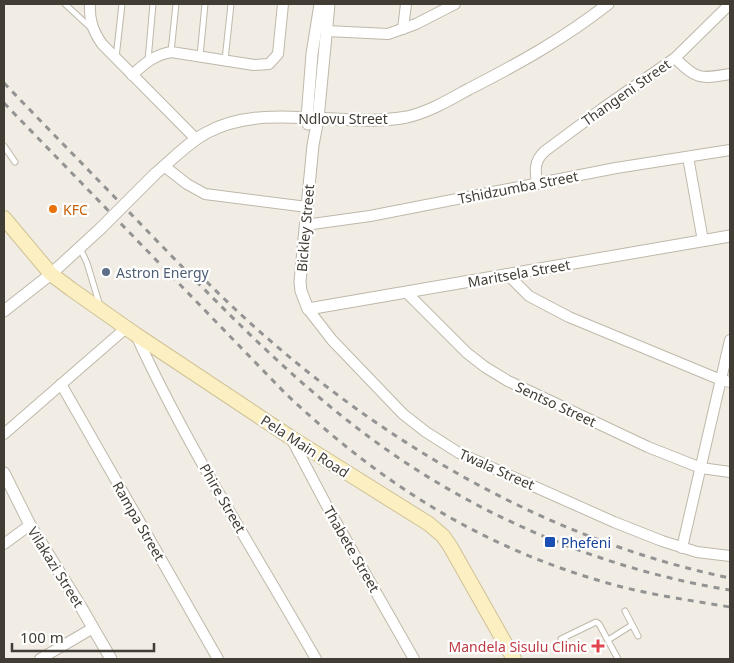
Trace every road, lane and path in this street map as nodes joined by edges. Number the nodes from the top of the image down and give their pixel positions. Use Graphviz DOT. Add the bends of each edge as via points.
graph roads {
  1 [pos="65,4"];
  2 [pos="90,4"];
  3 [pos="122,4"];
  4 [pos="153,4"];
  5 [pos="176,4"];
  6 [pos="205,4"];
  7 [pos="231,4"];
  8 [pos="283,4"];
  9 [pos="320,4"];
  10 [pos="329,4"];
  11 [pos="406,4"];
  12 [pos="455,4"];
  13 [pos="608,4"];
  14 [pos="730,4"];
  15 [pos="403,29"];
  16 [pos="93,31"];
  17 [pos="327,31"];
  18 [pos="171,52"];
  19 [pos="200,56"];
  20 [pos="675,58"];
  21 [pos="116,60"];
  22 [pos="224,60"];
  23 [pos="148,61"];
  24 [pos="730,74"];
  25 [pos="132,75"];
  26 [pos="313,119"];
  27 [pos="196,139"];
  28 [pos="4,146"];
  29 [pos="730,150"];
  30 [pos="688,157"];
  31 [pos="15,162"];
  32 [pos="164,166"];
  33 [pos="537,184"];
  34 [pos="306,207"];
  35 [pos="4,218"];
  36 [pos="306,225"];
  37 [pos="730,236"];
  38 [pos="703,241"];
  39 [pos="80,247"];
  40 [pos="50,274"];
  41 [pos="507,274"];
  42 [pos="407,293"];
  43 [pos="308,309"];
  44 [pos="4,311"];
  45 [pos="102,311"];
  46 [pos="131,331"];
  47 [pos="730,340"];
  48 [pos="726,381"];
  49 [pos="60,384"];
  50 [pos="4,434"];
  51 [pos="290,438"];
  52 [pos="701,468"];
  53 [pos="730,472"];
  54 [pos="4,473"];
  55 [pos="30,524"];
  56 [pos="4,544"];
  57 [pos="682,548"];
  58 [pos="730,556"];
  59 [pos="625,611"];
  60 [pos="632,625"];
  61 [pos="93,628"];
  62 [pos="638,636"];
  63 [pos="561,639"];
  64 [pos="608,640"];
  65 [pos="40,659"];
  66 [pos="111,659"];
  67 [pos="218,659"];
  68 [pos="316,659"];
  69 [pos="414,659"];
  70 [pos="514,659"];
  71 [pos="618,659"];
  1 -- 16 [label="lane"];
  2 -- 16 [label="street"];
  3 -- 21 [label="lane"];
  4 -- 23 [label="lane"];
  5 -- 18 [label="lane"];
  6 -- 19 [label="lane"];
  7 -- 22 [label="lane"];
  8 -- 22 [label="street" via="278,54 274,60 262,65"];
  9 -- 26 [label="street, Bickley Street" via="312,54"];
  10 -- 17 [label="street, Bickley Street"];
  11 -- 15 [label="street"];
  12 -- 15 [label="street"];
  13 -- 26 [label="street, Ndlovu Street" via="542,49 431,109 407,117 362,121"];
  14 -- 20 [label="street, Thangeni Street"];
  15 -- 17 [label="street" via="388,34"];
  16 -- 21 [label="street"];
  17 -- 26 [label="street, Bickley Street"];
  18 -- 19 [label="street"];
  18 -- 23 [label="street" via="159,54"];
  19 -- 22 [label="street"];
  20 -- 24 [label="street" via="692,75"];
  20 -- 33 [label="street, Thangeni Street" via="545,151 536,164"];
  21 -- 25 [label="street"];
  23 -- 25 [label="street"];
  25 -- 27 [label="street"];
  26 -- 27 [label="street, Ndlovu Street" via="242,120"];
  26 -- 34 [label="street, Bickley Street"];
  27 -- 32 [label="street, Ndlovu Street"];
  28 -- 31 [label="lane"];
  29 -- 30 [label="street, Tshidzumba Street"];
  30 -- 33 [label="street, Tshidzumba Street"];
  30 -- 38 [label="street"];
  32 -- 34 [label="street" via="205,194"];
  32 -- 39 [label="street, Ndlovu Street, bridge"];
  33 -- 36 [label="street, Tshidzumba Street"];
  34 -- 36 [label="street, Bickley Street"];
  35 -- 40 [label="main road, Pela Main Road"];
  36 -- 43 [label="street, Bickley Street" via="300,282"];
  37 -- 38 [label="street, Maritsela Street"];
  38 -- 41 [label="street, Maritsela Street"];
  39 -- 40 [label="street, Ndlovu Street"];
  39 -- 45 [label="lane"];
  40 -- 44 [label="street, Ndlovu Street"];
  40 -- 45 [label="main road, Pela Main Road"];
  41 -- 42 [label="street, Maritsela Street"];
  41 -- 48 [label="street" via="529,296 561,313"];
  42 -- 43 [label="street, Maritsela Street"];
  42 -- 52 [label="street, Sentso Street" via="484,367 648,447"];
  43 -- 57 [label="street, Twala Street" via="332,340 403,414 440,441 472,459 614,522"];
  45 -- 46 [label="main road, Pela Main Road"];
  46 -- 49 [label="street"];
  46 -- 51 [label="main road, Pela Main Road"];
  46 -- 68 [label="street, Phire Street"];
  47 -- 48 [label="street"];
  48 -- 52 [label="street"];
  49 -- 50 [label="street"];
  49 -- 67 [label="street, Rampa Street"];
  51 -- 69 [label="street, Thabete Street"];
  51 -- 70 [label="main road, Pela Main Road" via="429,524 443,536"];
  52 -- 53 [label="street, Sentso Street"];
  52 -- 57 [label="street"];
  54 -- 55 [label="street, Vilakazi Street"];
  55 -- 56 [label="street"];
  55 -- 61 [label="street, Vilakazi Street"];
  57 -- 58 [label="street, Twala Street"];
  59 -- 60 [label="lane"];
  60 -- 62 [label="lane"];
  60 -- 64 [label="lane"];
  61 -- 65 [label="street"];
  61 -- 66 [label="street, Vilakazi Street"];
  63 -- 64 [label="lane" via="596,622"];
  64 -- 71 [label="lane"];
}
